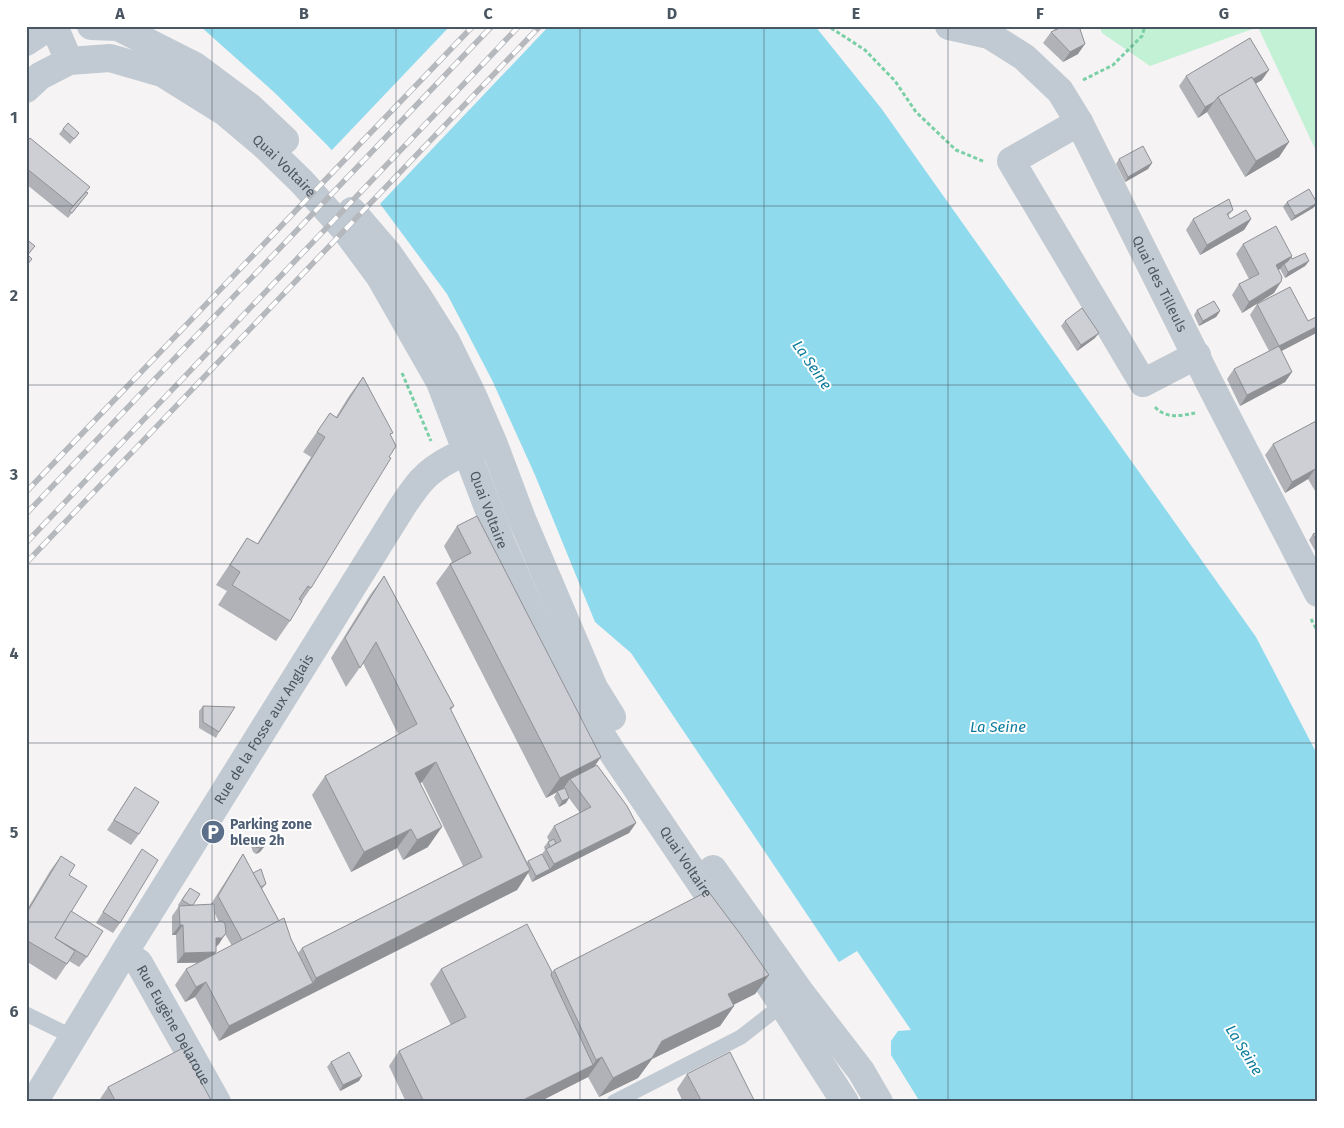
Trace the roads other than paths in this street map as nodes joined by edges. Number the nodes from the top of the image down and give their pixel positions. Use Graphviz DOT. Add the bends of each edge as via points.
graph roads {
  1 [pos="52,26"];
  2 [pos="91,26"];
  3 [pos="949,26"];
  4 [pos="26,42"];
  5 [pos="69,61"];
  6 [pos="26,89"];
  7 [pos="1079,122"];
  8 [pos="1197,355"];
  9 [pos="493,442"];
  10 [pos="467,451"];
  11 [pos="1318,593"];
  12 [pos="124,953"];
  13 [pos="792,998"];
  14 [pos="26,1014"];
  15 [pos="73,1037"];
  16 [pos="34,1102"];
  17 [pos="217,1102"];
  18 [pos="614,1102"];
  19 [pos="845,1102"];
  20 [pos="879,1102"];
  1 -- 4 [label="street"];
  1 -- 5 [label="street"];
  2 -- 9 [label="street, Quai Voltaire" via="118,28 195,66 250,107 312,165 388,253 417,295 446,342"];
  3 -- 7 [label="street, Quai des Tilleuls" via="989,35 1024,57 1060,91"];
  5 -- 6 [label="street" via="40,76"];
  5 -- 10 [label="street, Quai Voltaire" via="110,58 162,73 226,113 302,182 346,231 380,277 440,382"];
  7 -- 8 [label="street, Quai des Tilleuls"];
  7 -- 8 [label="street" via="1011,161 1143,383"];
  8 -- 11 [label="street, Quai des Tilleuls"];
  9 -- 10 [label="street, Rue de la Fosse aux Anglais"];
  9 -- 13 [label="street, Quai Voltaire" via="594,688"];
  10 -- 12 [label="street, Rue de la Fosse aux Anglais" via="441,464 421,481 402,507"];
  10 -- 13 [label="street, Quai Voltaire" via="501,542 549,652 612,752"];
  12 -- 15 [label="street, Rue de la Fosse aux Anglais"];
  12 -- 17 [label="street, Rue Eugène Delaroue" via="140,963"];
  13 -- 18 [label="lane" via="741,1037"];
  13 -- 19 [label="street, Quai Voltaire"];
  13 -- 20 [label="street, Quai Voltaire" via="861,1071"];
  14 -- 15 [label="lane"];
  15 -- 16 [label="street, Rue de la Fosse aux Anglais"];
}
